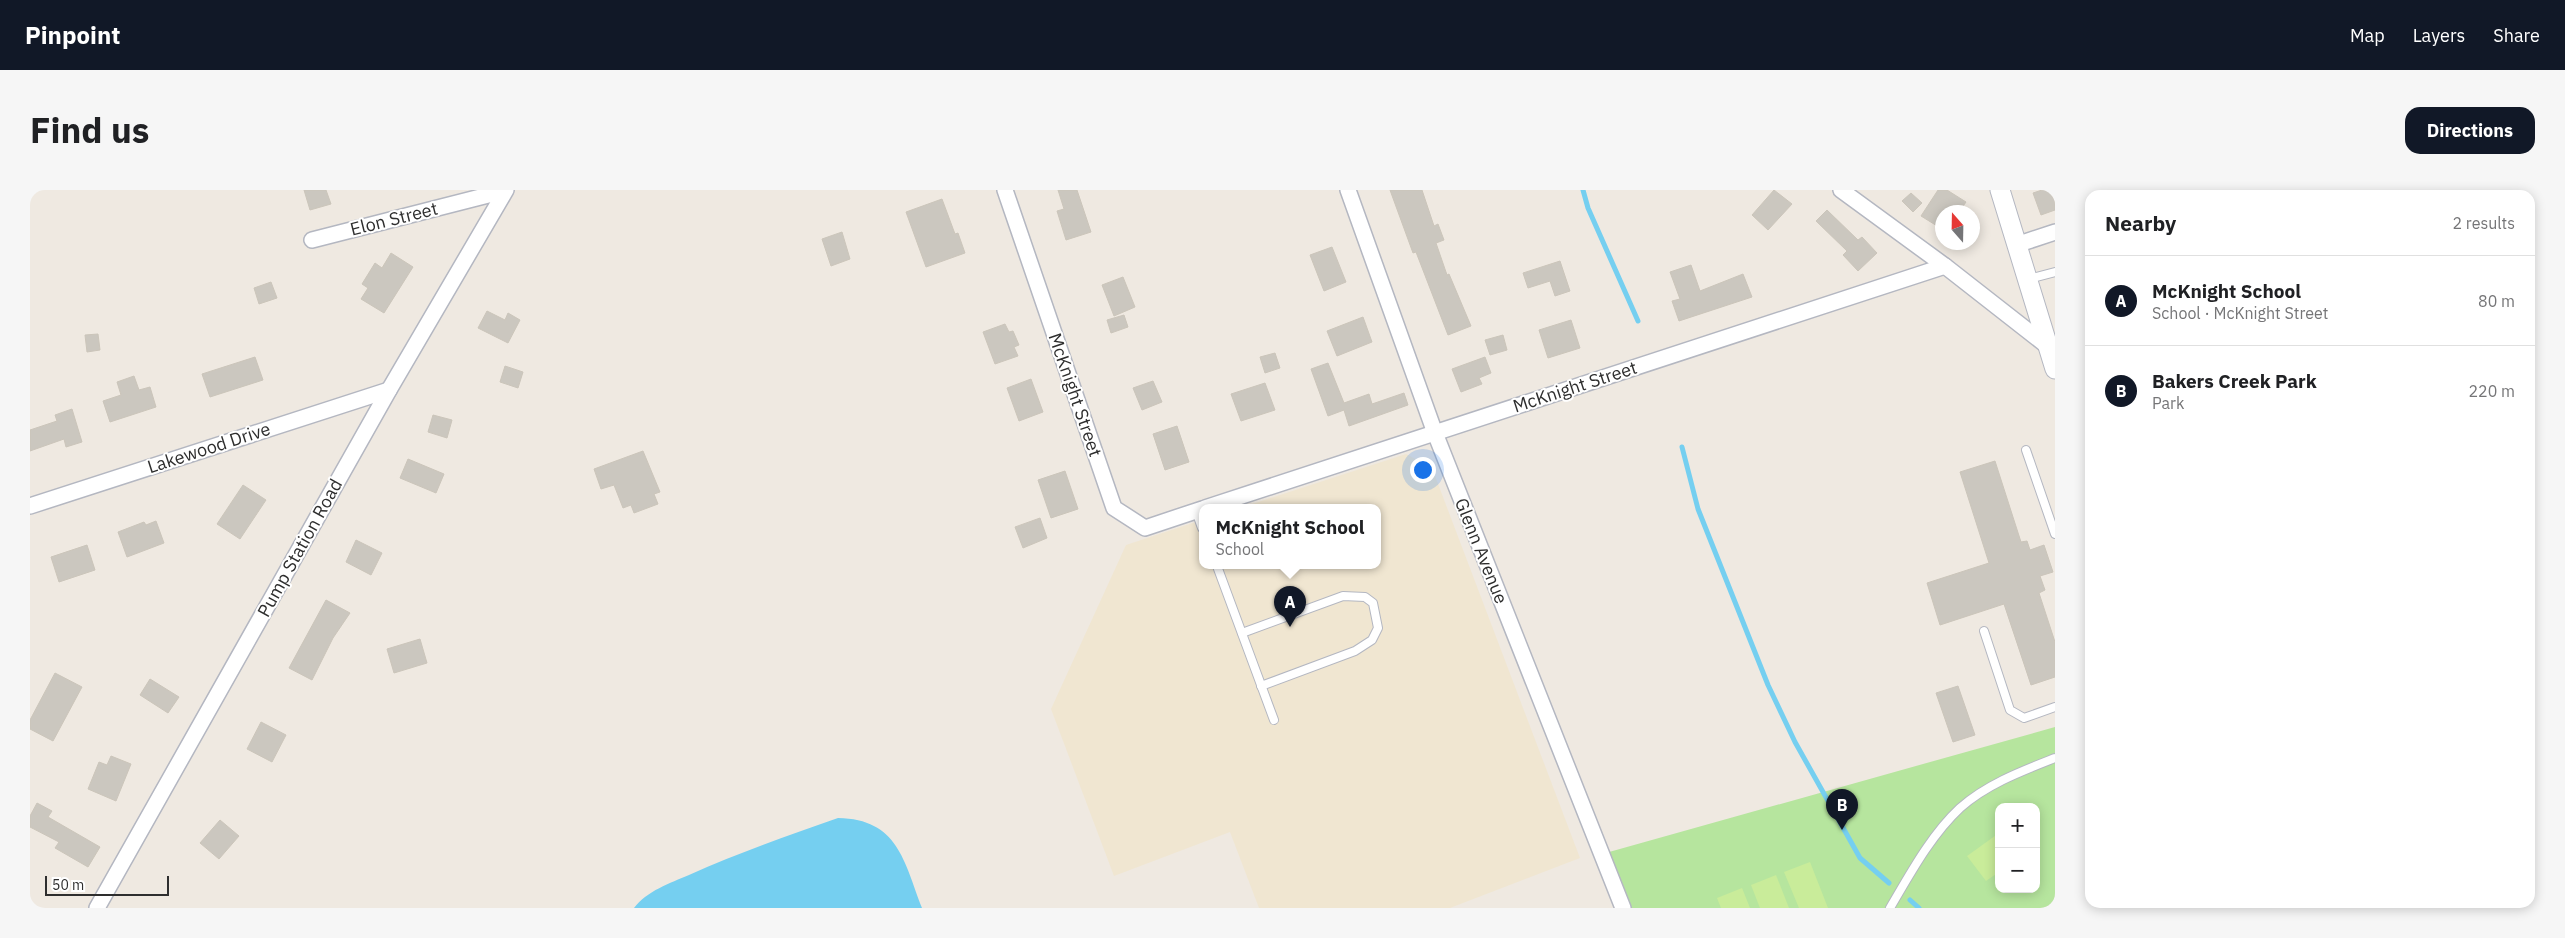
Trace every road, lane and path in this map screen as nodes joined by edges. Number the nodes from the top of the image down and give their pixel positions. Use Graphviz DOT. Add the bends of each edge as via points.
graph roads {
  1 [pos="505,190"];
  2 [pos="1005,190"];
  3 [pos="1348,190"];
  4 [pos="1841,190"];
  5 [pos="2000,190"];
  6 [pos="2055,232"];
  7 [pos="312,240"];
  8 [pos="2016,245"];
  9 [pos="1945,266"];
  10 [pos="2055,272"];
  11 [pos="2027,280"];
  12 [pos="2046,345"];
  13 [pos="2055,369"];
  14 [pos="389,390"];
  15 [pos="1435,433"];
  16 [pos="2026,450"];
  17 [pos="1219,504"];
  18 [pos="30,506"];
  19 [pos="1199,511"];
  20 [pos="2055,534"];
  21 [pos="1218,569"];
  22 [pos="1984,631"];
  23 [pos="1242,633"];
  24 [pos="1261,686"];
  25 [pos="2055,708"];
  26 [pos="1274,720"];
  27 [pos="2055,758"];
  28 [pos="97,908"];
  29 [pos="1623,908"];
  30 [pos="1890,908"];
  1 -- 7 [label="street, Elon Street"];
  1 -- 14 [label="street, Pump Station Road"];
  2 -- 19 [label="street, McKnight Street" via="1114,508 1145,528"];
  3 -- 15 [label="street, Glenn Avenue"];
  4 -- 9 [label="street"];
  5 -- 8 [label="street"];
  6 -- 8 [label="street"];
  8 -- 11 [label="street"];
  9 -- 12 [label="street"];
  9 -- 15 [label="street, McKnight Street"];
  10 -- 11 [label="lane"];
  11 -- 12 [label="street"];
  12 -- 13 [label="street"];
  14 -- 18 [label="street, Lakewood Drive"];
  14 -- 28 [label="street, Pump Station Road"];
  15 -- 17 [label="street, McKnight Street"];
  15 -- 29 [label="street, Glenn Avenue"];
  16 -- 20 [label="lane"];
  21 -- 23 [label="lane"];
  22 -- 25 [label="lane" via="2010,710 2024,718"];
  23 -- 24 [label="lane"];
  23 -- 24 [label="lane" via="1344,596 1365,597 1373,603 1378,628 1372,640 1355,652"];
  24 -- 26 [label="lane"];
  27 -- 30 [label="lane" via="1995,784 1960,808 1915,866"];
}
